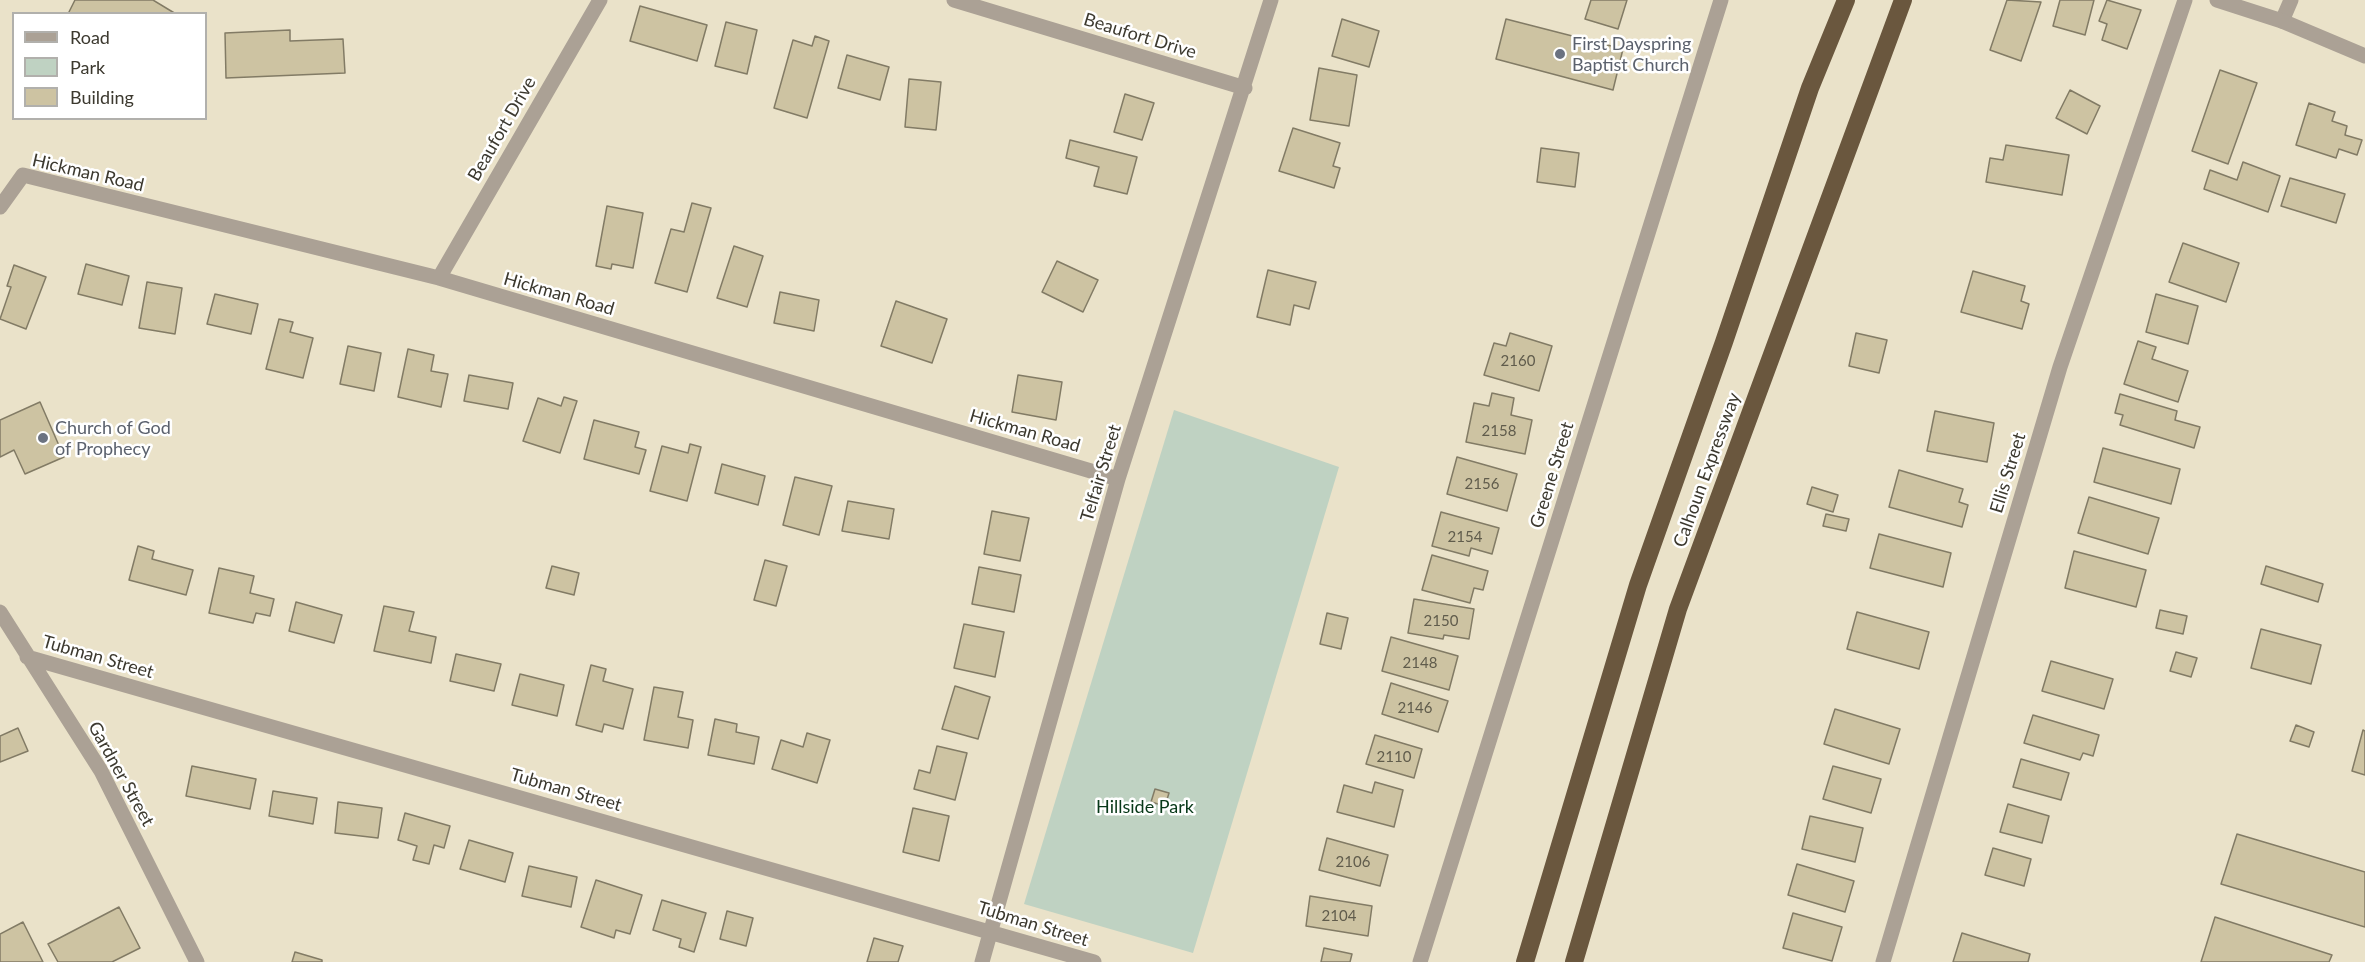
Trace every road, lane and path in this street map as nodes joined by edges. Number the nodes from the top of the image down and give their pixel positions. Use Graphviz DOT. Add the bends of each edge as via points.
graph roads {
  1 [pos="600,0"];
  2 [pos="954,0"];
  3 [pos="1271,0"];
  4 [pos="1721,0"];
  5 [pos="1846,0"];
  6 [pos="1903,0"];
  7 [pos="2186,0"];
  8 [pos="2217,0"];
  9 [pos="2291,0"];
  10 [pos="2282,21"];
  11 [pos="2365,56"];
  12 [pos="1245,88"];
  13 [pos="0,207"];
  14 [pos="439,278"];
  15 [pos="1118,479"];
  16 [pos="0,612"];
  17 [pos="27,657"];
  18 [pos="991,931"];
  19 [pos="197,962"];
  20 [pos="981,962"];
  21 [pos="1094,962"];
  22 [pos="1420,962"];
  23 [pos="1525,962"];
  24 [pos="1574,962"];
  25 [pos="1883,962"];
  1 -- 14 [label="street, Beaufort Drive"];
  2 -- 12 [label="street, Beaufort Drive"];
  3 -- 12 [label="street, Telfair Street"];
  4 -- 22 [label="street, Greene Street"];
  5 -- 23 [label="highway, Calhoun Expressway" via="1810,88 1638,585"];
  6 -- 24 [label="highway, Calhoun Expressway" via="1678,609"];
  7 -- 25 [label="street, Ellis Street" via="2060,367"];
  8 -- 10 [label="street"];
  9 -- 10 [label="street"];
  10 -- 11 [label="street"];
  12 -- 15 [label="street, Telfair Street"];
  13 -- 14 [label="street, Hickman Road" via="23,175"];
  14 -- 15 [label="street, Hickman Road"];
  15 -- 18 [label="street, Telfair Street"];
  16 -- 17 [label="street, Gardner Street"];
  17 -- 18 [label="street, Tubman Street"];
  17 -- 19 [label="street, Gardner Street" via="101,771"];
  18 -- 20 [label="street, Telfair Street"];
  18 -- 21 [label="street, Tubman Street"];
}
